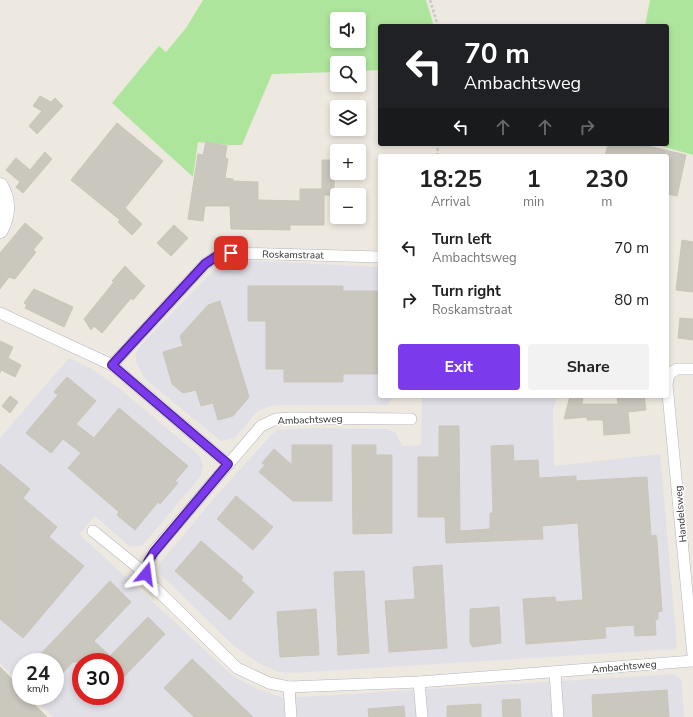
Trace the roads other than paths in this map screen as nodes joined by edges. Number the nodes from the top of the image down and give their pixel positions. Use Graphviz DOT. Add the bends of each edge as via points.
graph roads {
  1 [pos="0,186"];
  2 [pos="0,230"];
  3 [pos="378,257"];
  4 [pos="0,313"];
  5 [pos="112,365"];
  6 [pos="693,369"];
  7 [pos="669,372"];
  8 [pos="668,398"];
  9 [pos="411,419"];
  10 [pos="228,464"];
  11 [pos="93,531"];
  12 [pos="146,574"];
  13 [pos="693,655"];
  14 [pos="693,661"];
  15 [pos="555,672"];
  16 [pos="420,682"];
  17 [pos="289,687"];
  18 [pos="291,717"];
  19 [pos="422,717"];
  20 [pos="558,717"];
  1 -- 2 [label="street" via="5,195 7,210"];
  3 -- 5 [label="street, Roskamstraat" via="231,253 217,256 205,264"];
  4 -- 5 [label="street"];
  5 -- 10 [label="street"];
  6 -- 7 [label="street"];
  8 -- 13 [label="street, Handelsweg"];
  9 -- 10 [label="street, Ambachtsweg" via="276,419 261,426"];
  10 -- 12 [label="street, Ambachtsweg" via="154,552 148,562"];
  11 -- 12 [label="street, Ambachtsweg"];
  12 -- 17 [label="street, Ambachtsweg" via="158,592 237,668 269,683"];
  14 -- 15 [label="street, Ambachtsweg"];
  15 -- 16 [label="street, Ambachtsweg"];
  15 -- 20 [label="street"];
  16 -- 17 [label="street, Ambachtsweg"];
  16 -- 19 [label="street"];
  17 -- 18 [label="street"];
}
